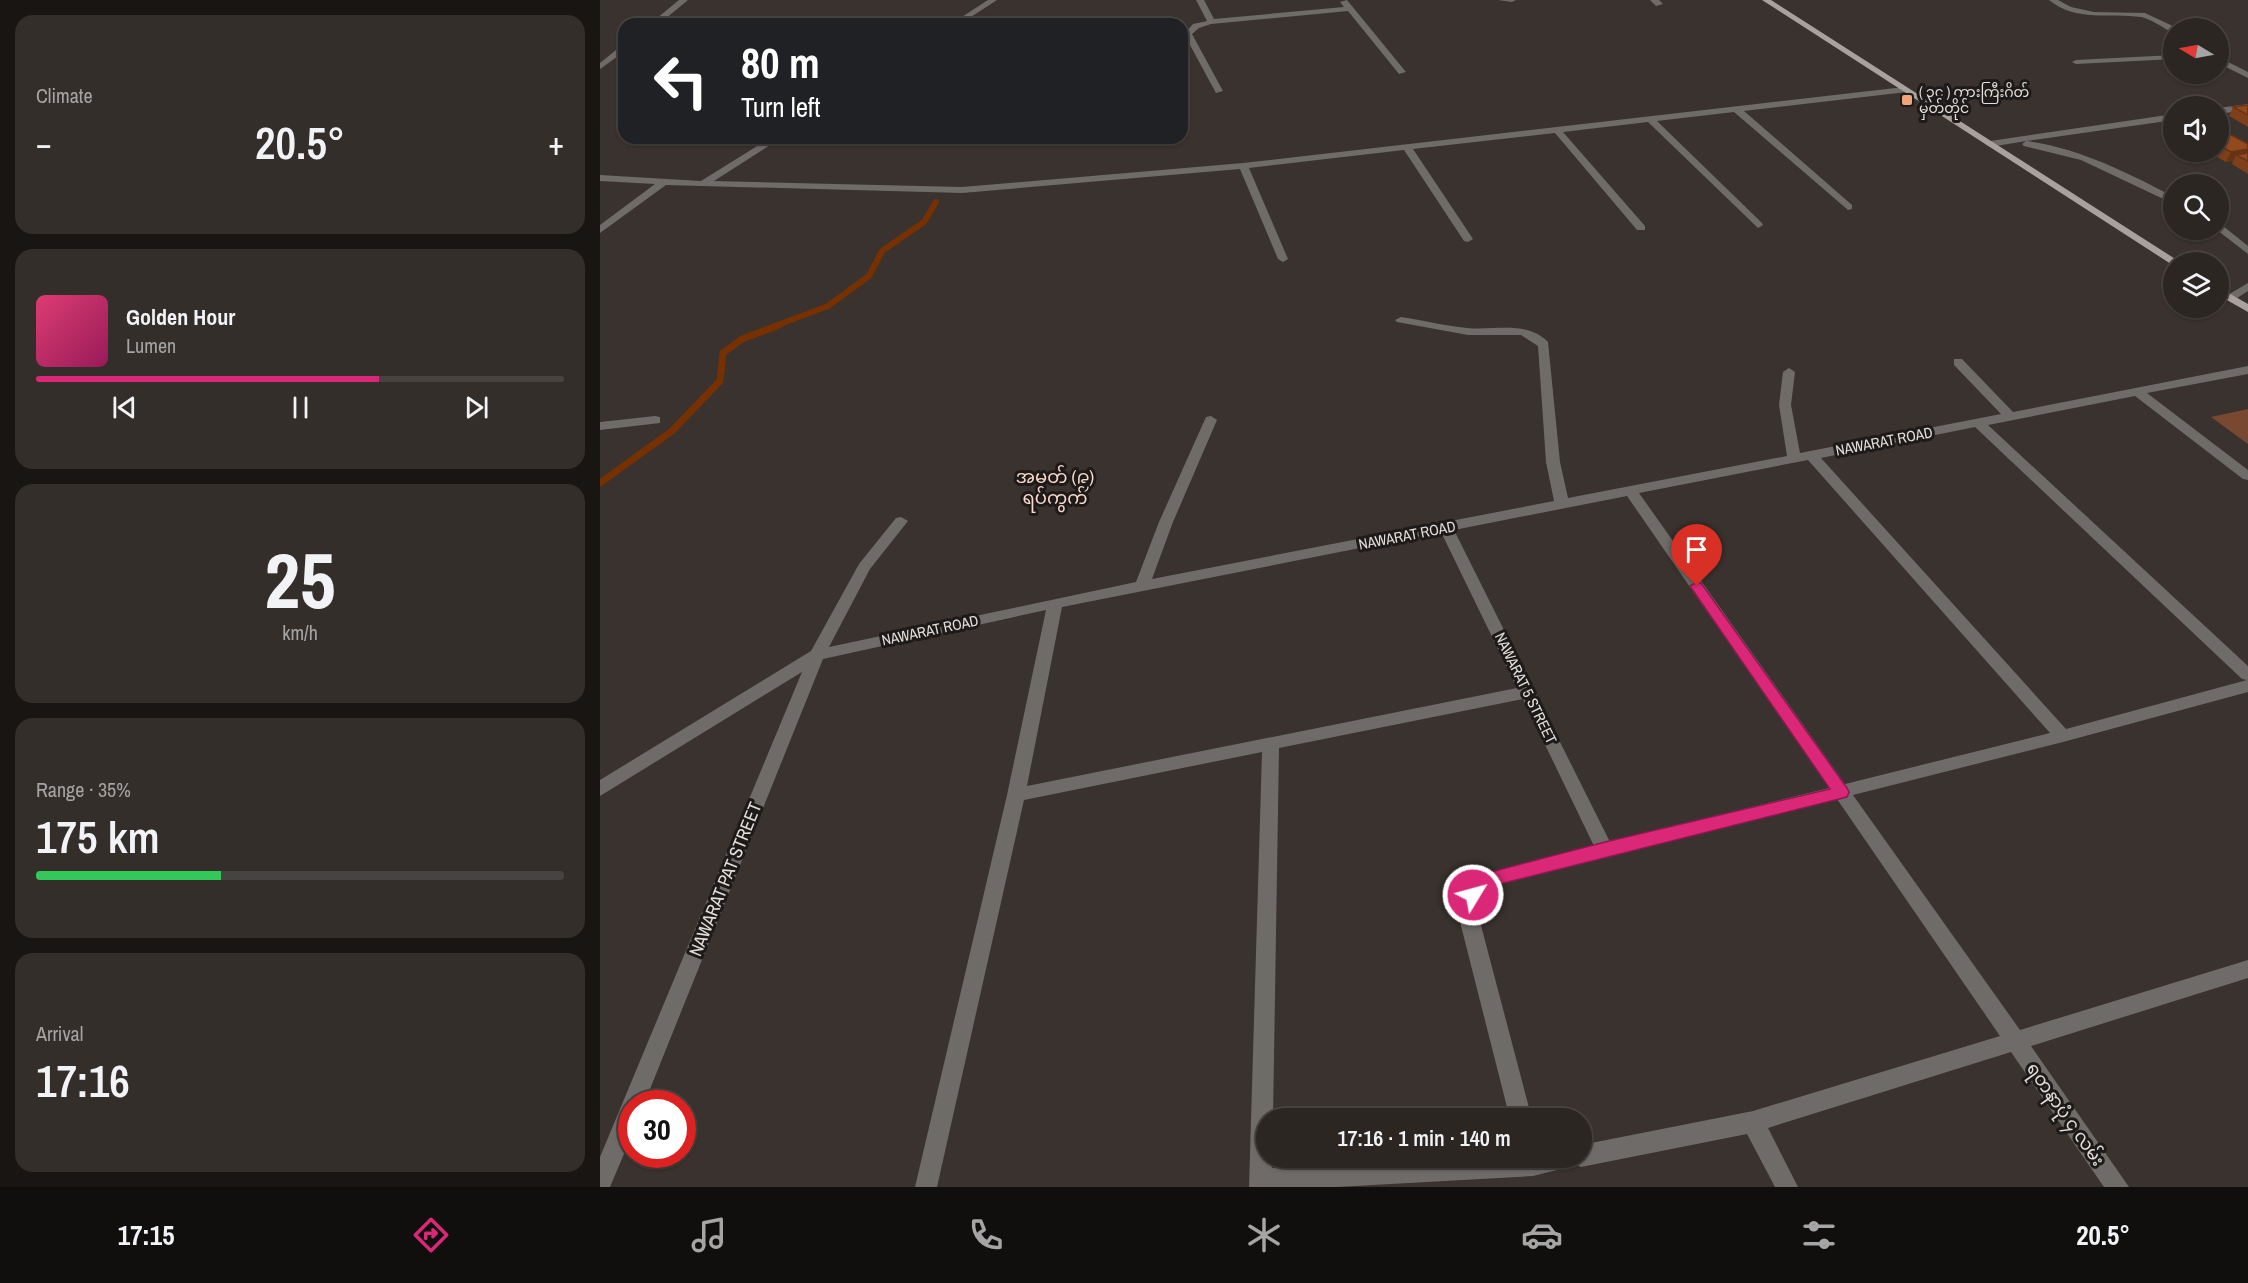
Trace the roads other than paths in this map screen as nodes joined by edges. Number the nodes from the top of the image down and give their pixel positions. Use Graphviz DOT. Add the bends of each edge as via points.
graph roads {
  1 [pos="684,0"];
  2 [pos="993,0"];
  3 [pos="1200,0"];
  4 [pos="1342,0"];
  5 [pos="1502,0"];
  6 [pos="1512,0"];
  7 [pos="1766,0"];
  8 [pos="2053,0"];
  9 [pos="1349,9"];
  10 [pos="662,18"];
  11 [pos="964,18"];
  12 [pos="1211,22"];
  13 [pos="2163,24"];
  14 [pos="618,53"];
  15 [pos="2163,58"];
  16 [pos="2076,62"];
  17 [pos="2229,65"];
  18 [pos="600,67"];
  19 [pos="1402,72"];
  20 [pos="2248,75"];
  21 [pos="1904,90"];
  22 [pos="1219,92"];
  23 [pos="2248,107"];
  24 [pos="1736,109"];
  25 [pos="2229,110"];
  26 [pos="1650,119"];
  27 [pos="2163,119"];
  28 [pos="1557,130"];
  29 [pos="2005,142"];
  30 [pos="766,144"];
  31 [pos="1990,144"];
  32 [pos="1407,147"];
  33 [pos="1243,166"];
  34 [pos="600,178"];
  35 [pos="664,182"];
  36 [pos="703,184"];
  37 [pos="2163,195"];
  38 [pos="1848,207"];
  39 [pos="1758,225"];
  40 [pos="1641,228"];
  41 [pos="600,230"];
  42 [pos="2229,235"];
  43 [pos="1468,239"];
  44 [pos="2248,251"];
  45 [pos="2163,254"];
  46 [pos="1283,260"];
  47 [pos="2248,286"];
  48 [pos="2230,298"];
  49 [pos="2248,309"];
  50 [pos="1401,320"];
  51 [pos="1958,362"];
  52 [pos="2248,370"];
  53 [pos="1789,372"];
  54 [pos="2139,393"];
  55 [pos="2010,416"];
  56 [pos="655,420"];
  57 [pos="1210,420"];
  58 [pos="1977,422"];
  59 [pos="600,426"];
  60 [pos="1811,455"];
  61 [pos="1794,459"];
  62 [pos="2248,476"];
  63 [pos="1631,492"];
  64 [pos="1562,505"];
  65 [pos="901,521"];
  66 [pos="1446,527"];
  67 [pos="1142,586"];
  68 [pos="1055,603"];
  69 [pos="817,655"];
  70 [pos="2248,675"];
  71 [pos="2248,686"];
  72 [pos="1528,692"];
  73 [pos="2063,736"];
  74 [pos="1271,743"];
  75 [pos="600,789"];
  76 [pos="1841,792"];
  77 [pos="1016,795"];
  78 [pos="1605,849"];
  79 [pos="2248,969"];
  80 [pos="2015,1042"];
  81 [pos="639,1090"];
  82 [pos="1518,1108"];
  83 [pos="1753,1122"];
  84 [pos="618,1140"];
  85 [pos="1592,1154"];
  86 [pos="1458,1168"];
  87 [pos="600,1184"];
  88 [pos="1260,1184"];
  89 [pos="926,1187"];
  90 [pos="1787,1187"];
  91 [pos="2118,1187"];
  1 -- 10 [label="street"];
  2 -- 11 [label="street"];
  3 -- 12 [label="street"];
  4 -- 9 [label="street"];
  5 -- 6 [label="street"];
  7 -- 21 [label="main road"];
  8 -- 13 [label="street" via="2069,9 2094,14 2145,15"];
  9 -- 12 [label="street"];
  9 -- 19 [label="street"];
  12 -- 22 [label="street" via="1196,26 1188,34"];
  14 -- 18 [label="street"];
  15 -- 16 [label="street"];
  17 -- 20 [label="street"];
  21 -- 24 [label="street"];
  21 -- 31 [label="main road"];
  23 -- 25 [label="street"];
  24 -- 26 [label="street"];
  24 -- 38 [label="street"];
  26 -- 28 [label="street"];
  26 -- 39 [label="street"];
  27 -- 29 [label="street"];
  28 -- 32 [label="street"];
  28 -- 40 [label="street"];
  29 -- 31 [label="street"];
  29 -- 37 [label="street" via="2074,152 2110,166"];
  30 -- 36 [label="street"];
  31 -- 45 [label="main road"];
  32 -- 33 [label="street"];
  32 -- 43 [label="street"];
  33 -- 36 [label="street" via="962,190"];
  33 -- 46 [label="street"];
  34 -- 35 [label="street"];
  35 -- 36 [label="street"];
  35 -- 41 [label="street"];
  42 -- 44 [label="street"];
  47 -- 48 [label="street"];
  48 -- 49 [label="main road"];
  50 -- 64 [label="street" via="1468,332 1523,333 1544,345 1553,462"];
  51 -- 55 [label="street"];
  52 -- 54 [label="street, NAWARAT ROAD"];
  53 -- 61 [label="street" via="1785,405"];
  54 -- 55 [label="street, NAWARAT ROAD"];
  54 -- 62 [label="street"];
  55 -- 58 [label="street, NAWARAT ROAD"];
  56 -- 59 [label="street"];
  57 -- 67 [label="street"];
  58 -- 60 [label="street, NAWARAT ROAD"];
  58 -- 70 [label="street"];
  60 -- 61 [label="street, NAWARAT ROAD"];
  60 -- 73 [label="street"];
  61 -- 63 [label="street, NAWARAT ROAD"];
  63 -- 64 [label="street, NAWARAT ROAD"];
  63 -- 76 [label="street, ရတနာပုံ ၄ လမ်း"];
  64 -- 66 [label="street, NAWARAT ROAD"];
  65 -- 69 [label="street, NAWARAT PAT STREET" via="864,567"];
  66 -- 67 [label="street, NAWARAT ROAD"];
  66 -- 72 [label="street, NAWARAT 5 STREET"];
  67 -- 68 [label="street, NAWARAT ROAD"];
  68 -- 69 [label="street, NAWARAT ROAD"];
  68 -- 77 [label="street"];
  69 -- 75 [label="street, NAWARAT ROAD"];
  69 -- 81 [label="street, NAWARAT PAT STREET"];
  71 -- 73 [label="street"];
  72 -- 74 [label="street"];
  72 -- 78 [label="street, NAWARAT 5 STREET"];
  73 -- 76 [label="street"];
  74 -- 77 [label="street"];
  74 -- 88 [label="street"];
  76 -- 78 [label="street"];
  76 -- 80 [label="street, ရတနာပုံ ၄ လမ်း"];
  77 -- 89 [label="street"];
  78 -- 82 [label="street" via="1487,880 1473,895 1468,914"];
  79 -- 80 [label="street"];
  80 -- 83 [label="street"];
  80 -- 91 [label="street, ရတနာပုံ ၄ လမ်း"];
  83 -- 85 [label="street"];
  83 -- 90 [label="street"];
  84 -- 87 [label="street, NAWARAT PAT STREET"];
  86 -- 88 [label="street"];
}
